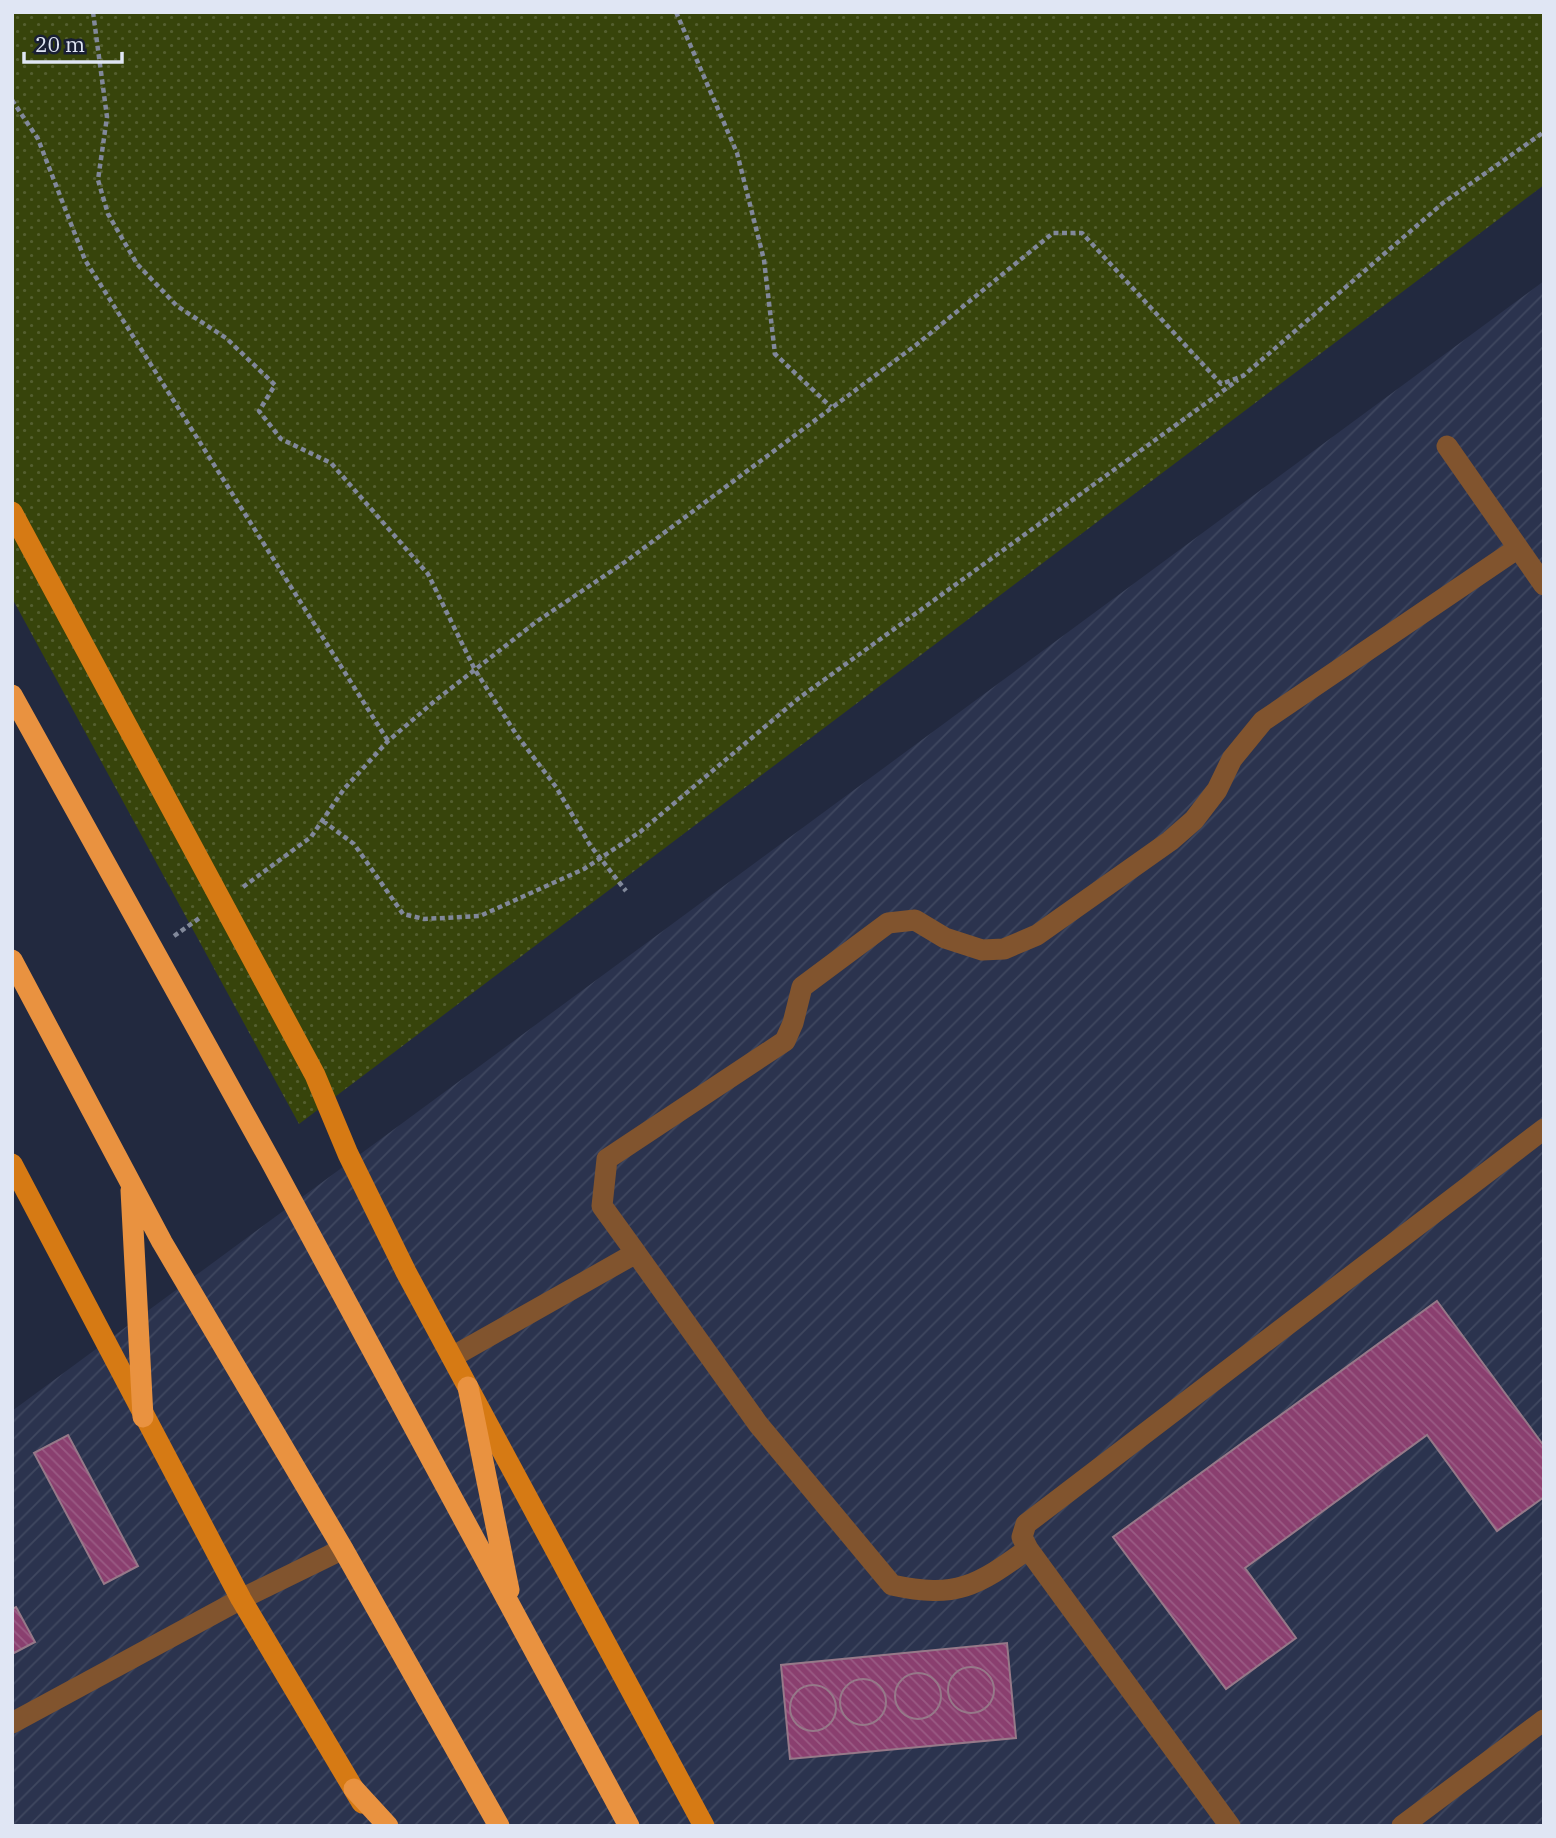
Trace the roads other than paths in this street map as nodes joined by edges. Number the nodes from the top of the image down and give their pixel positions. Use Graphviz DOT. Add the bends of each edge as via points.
graph roads {
  1 [pos="1447,446"];
  2 [pos="12,512"];
  3 [pos="1518,548"];
  4 [pos="1544,585"];
  5 [pos="12,695"];
  6 [pos="12,960"];
  7 [pos="1544,1129"];
  8 [pos="12,1164"];
  9 [pos="130,1181"];
  10 [pos="636,1253"];
  11 [pos="452,1357"];
  12 [pos="468,1387"];
  13 [pos="143,1417"];
  14 [pos="343,1549"];
  15 [pos="1028,1549"];
  16 [pos="241,1599"];
  17 [pos="513,1609"];
  18 [pos="1544,1720"];
  19 [pos="12,1723"];
  20 [pos="354,1789"];
  21 [pos="376,1826"];
  22 [pos="388,1826"];
  23 [pos="499,1826"];
  24 [pos="629,1826"];
  25 [pos="705,1826"];
  26 [pos="1230,1826"];
  27 [pos="1402,1826"];
  1 -- 3 [label="street"];
  2 -- 11 [label="main road" via="316,1075 348,1154"];
  3 -- 4 [label="street"];
  3 -- 10 [label="street" via="1263,721 1232,759 1217,790 1194,820 1037,935 1004,949 982,950 945,938 915,920 888,923 802,987 785,1041 607,1159 602,1206"];
  5 -- 17 [label="highway"];
  6 -- 9 [label="highway"];
  7 -- 15 [label="street" via="1026,1524 1023,1537"];
  8 -- 13 [label="main road"];
  9 -- 13 [label="highway"];
  9 -- 14 [label="highway"];
  10 -- 11 [label="street"];
  10 -- 15 [label="street" via="758,1424 892,1585 950,1591 990,1577"];
  11 -- 12 [label="main road"];
  12 -- 17 [label="highway"];
  12 -- 25 [label="main road"];
  13 -- 16 [label="main road"];
  14 -- 16 [label="street"];
  14 -- 23 [label="highway"];
  15 -- 26 [label="street"];
  16 -- 19 [label="street"];
  16 -- 20 [label="main road"];
  17 -- 24 [label="highway"];
  18 -- 27 [label="street"];
  20 -- 21 [label="main road"];
  20 -- 22 [label="highway"];
}
